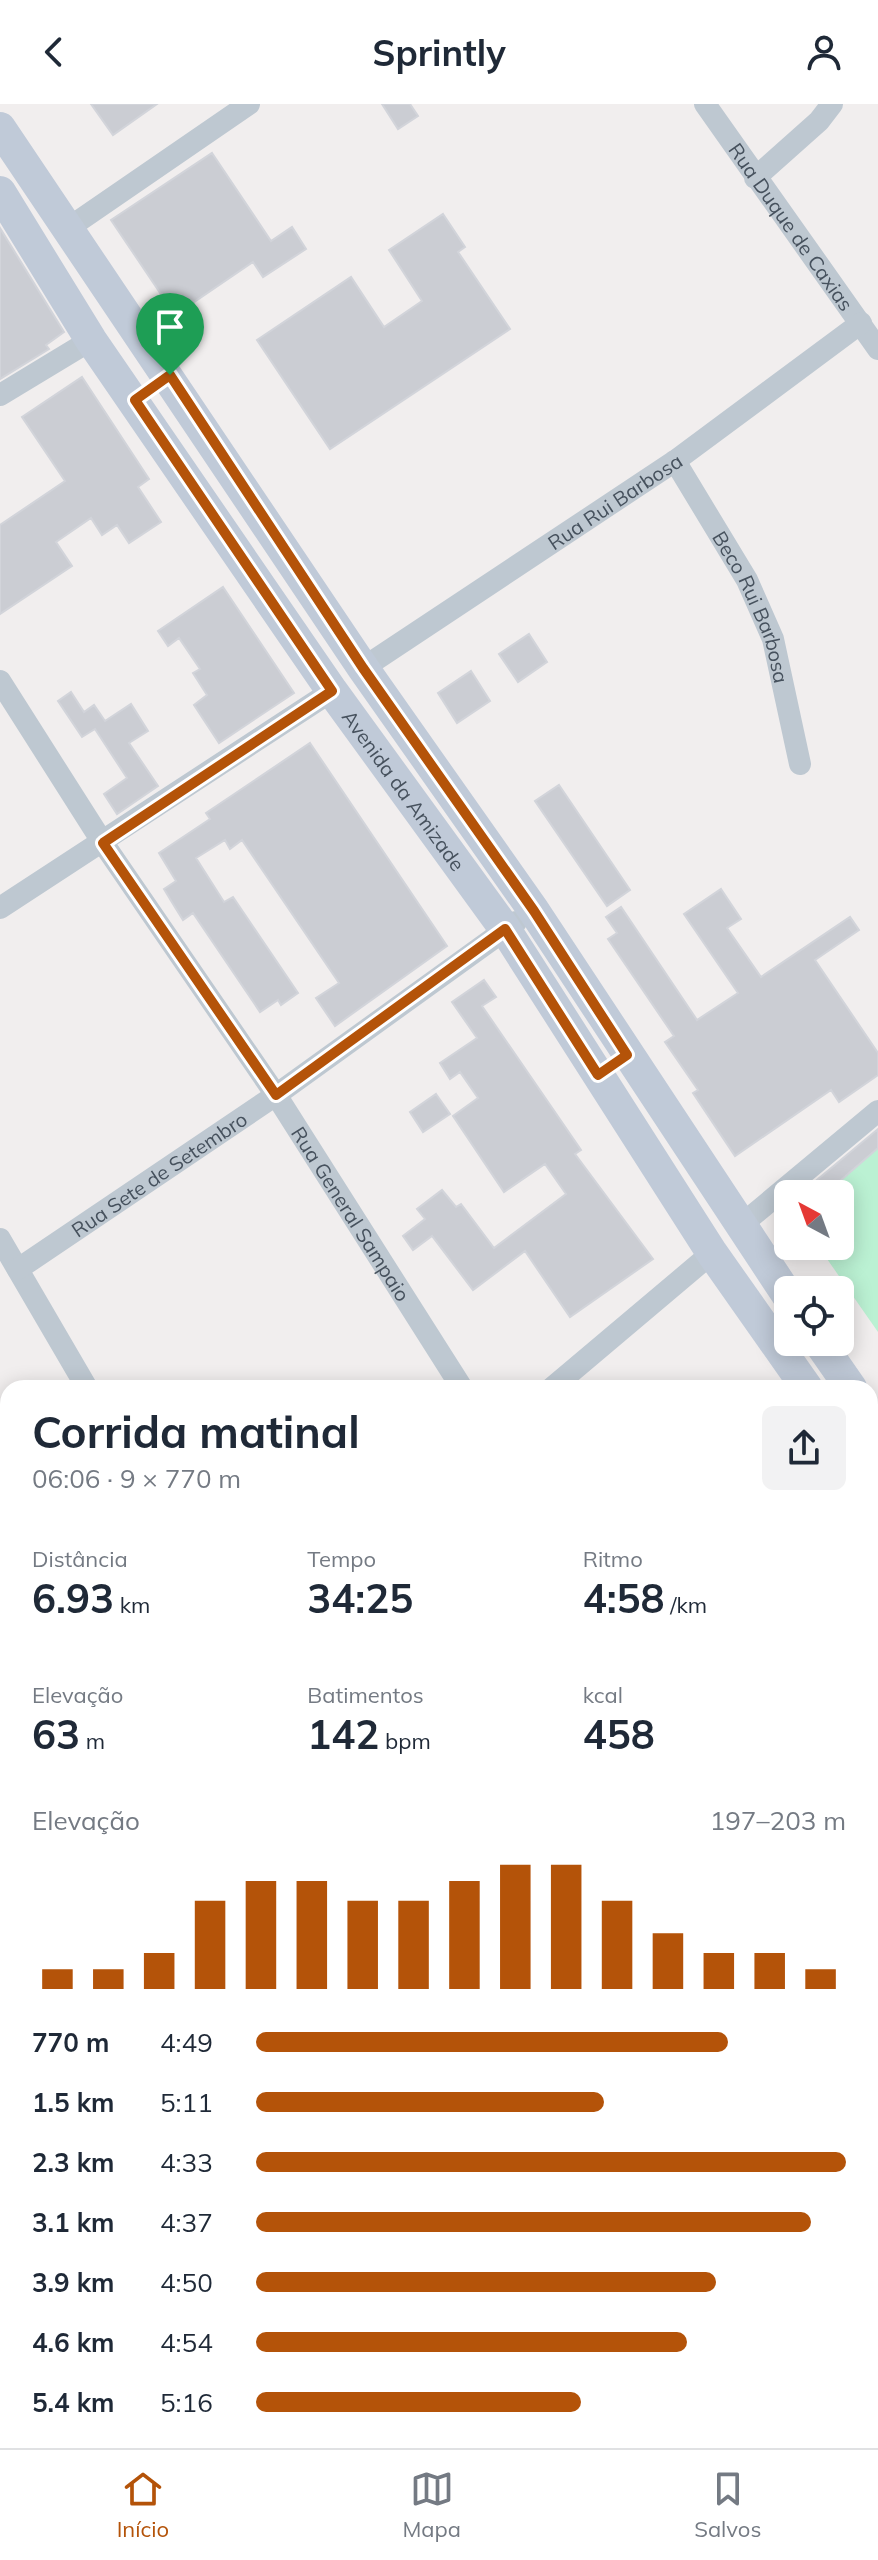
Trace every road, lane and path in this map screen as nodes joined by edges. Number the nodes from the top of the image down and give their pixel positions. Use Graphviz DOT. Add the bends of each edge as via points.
graph roads {
  1 [pos="249,104"];
  2 [pos="705,104"];
  3 [pos="832,104"];
  4 [pos="0,128"];
  5 [pos="755,178"];
  6 [pos="0,192"];
  7 [pos="67,229"];
  8 [pos="861,323"];
  9 [pos="91,340"];
  10 [pos="878,349"];
  11 [pos="170,375"];
  12 [pos="0,395"];
  13 [pos="135,400"];
  14 [pos="675,461"];
  15 [pos="363,668"];
  16 [pos="0,681"];
  17 [pos="332,691"];
  18 [pos="800,764"];
  19 [pos="103,843"];
  20 [pos="0,908"];
  21 [pos="534,911"];
  22 [pos="505,929"];
  23 [pos="627,1055"];
  24 [pos="598,1075"];
  25 [pos="276,1095"];
  26 [pos="878,1111"];
  27 [pos="740,1226"];
  28 [pos="0,1239"];
  29 [pos="712,1253"];
  30 [pos="18,1269"];
  31 [pos="774,1276"];
  32 [pos="774,1329"];
  33 [pos="793,1356"];
  34 [pos="829,1356"];
  35 [pos="82,1380"];
  36 [pos="457,1380"];
  37 [pos="561,1380"];
  38 [pos="803,1380"];
  39 [pos="845,1380"];
  1 -- 7 [label="street"];
  2 -- 5 [label="street, Rua Duque de Caxias"];
  3 -- 5 [label="street"];
  4 -- 7 [label="main road, Avenida da Amizade"];
  5 -- 8 [label="street, Rua Duque de Caxias"];
  6 -- 9 [label="main road, Avenida da Amizade"];
  7 -- 11 [label="main road, Avenida da Amizade"];
  8 -- 10 [label="street, Rua Duque de Caxias"];
  8 -- 14 [label="street, Rua Rui Barbosa"];
  9 -- 12 [label="street"];
  9 -- 13 [label="main road, Avenida da Amizade"];
  11 -- 13 [label="main road"];
  11 -- 15 [label="main road, Avenida da Amizade"];
  13 -- 17 [label="main road, Avenida da Amizade"];
  14 -- 15 [label="street, Rua Rui Barbosa"];
  14 -- 18 [label="street, Beco Rui Barbosa" via="747,580 773,639"];
  15 -- 21 [label="main road, Avenida da Amizade"];
  16 -- 19 [label="street, Rua General Sampaio"];
  17 -- 19 [label="street"];
  17 -- 22 [label="main road, Avenida da Amizade"];
  19 -- 20 [label="street"];
  19 -- 25 [label="street, Rua General Sampaio"];
  21 -- 22 [label="street, Rua Sete de Setembro"];
  21 -- 23 [label="main road, Avenida da Amizade"];
  22 -- 24 [label="main road, Avenida da Amizade"];
  22 -- 25 [label="street, Rua Sete de Setembro"];
  23 -- 24 [label="main road"];
  23 -- 27 [label="main road, Avenida da Amizade"];
  24 -- 29 [label="main road, Avenida da Amizade"];
  25 -- 30 [label="street, Rua Sete de Setembro"];
  25 -- 36 [label="street, Rua General Sampaio"];
  26 -- 27 [label="street"];
  27 -- 31 [label="main road, Avenida da Amizade"];
  28 -- 30 [label="street"];
  29 -- 32 [label="main road, Avenida da Amizade"];
  29 -- 37 [label="street"];
  30 -- 35 [label="street"];
  33 -- 38 [label="main road, Avenida da Amizade"];
  34 -- 39 [label="main road"];
}
